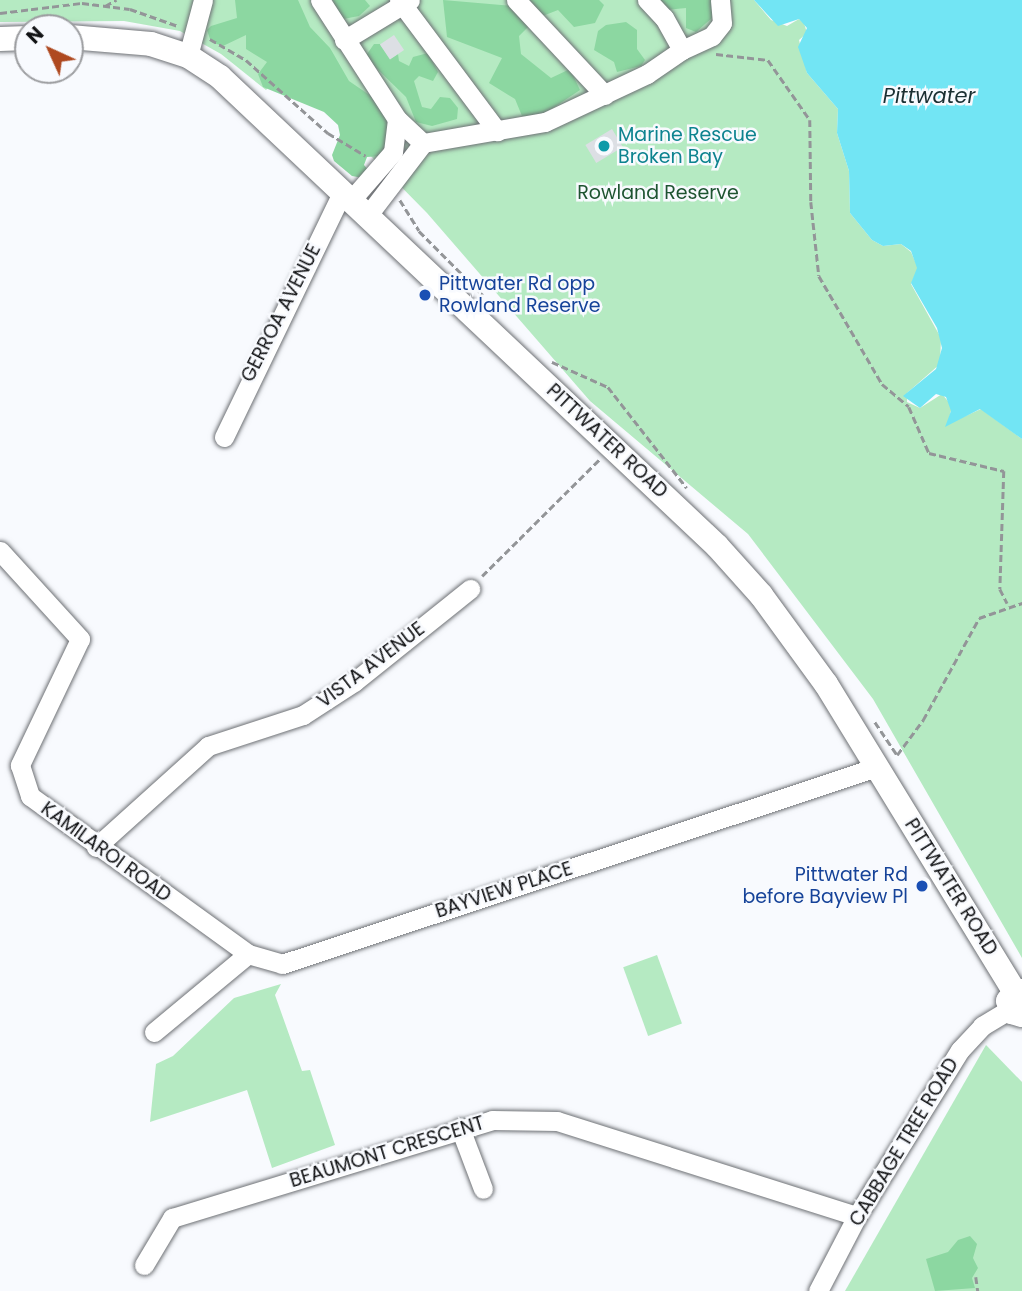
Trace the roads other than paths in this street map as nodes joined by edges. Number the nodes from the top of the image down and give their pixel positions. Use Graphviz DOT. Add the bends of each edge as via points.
graph roads {
  1 [pos="203,0"];
  2 [pos="320,0"];
  3 [pos="516,0"];
  4 [pos="646,0"];
  5 [pos="720,0"];
  6 [pos="404,2"];
  7 [pos="84,38"];
  8 [pos="344,40"];
  9 [pos="682,50"];
  10 [pos="188,56"];
  11 [pos="605,95"];
  12 [pos="397,119"];
  13 [pos="497,131"];
  14 [pos="423,143"];
  15 [pos="354,202"];
  16 [pos="224,437"];
  17 [pos="0,551"];
  18 [pos="470,589"];
  19 [pos="887,761"];
  20 [pos="96,847"];
  21 [pos="248,954"];
  22 [pos="1017,1002"];
  23 [pos="154,1032"];
  24 [pos="460,1128"];
  25 [pos="483,1189"];
  26 [pos="857,1216"];
  27 [pos="144,1265"];
  28 [pos="818,1291"];
  1 -- 10 [label="street"];
  2 -- 8 [label="street"];
  3 -- 11 [label="street"];
  4 -- 9 [label="street" via="664,18"];
  5 -- 9 [label="street" via="722,23 712,36"];
  6 -- 8 [label="street"];
  6 -- 13 [label="street"];
  7 -- 10 [label="main road, PITTWATER ROAD" via="151,44"];
  8 -- 12 [label="street"];
  9 -- 11 [label="street"];
  10 -- 15 [label="main road, PITTWATER ROAD" via="220,77"];
  11 -- 13 [label="street" via="545,122"];
  12 -- 14 [label="street"];
  12 -- 15 [label="street" via="393,152"];
  13 -- 14 [label="street"];
  14 -- 15 [label="street"];
  15 -- 16 [label="street, GERROA AVENUE"];
  15 -- 19 [label="main road, PITTWATER ROAD" via="717,546 761,595"];
  17 -- 20 [label="street, KAMILAROI ROAD" via="80,639 20,765 30,796"];
  18 -- 20 [label="street, VISTA AVENUE" via="354,682 303,715 208,746"];
  19 -- 21 [label="street, BAYVIEW PLACE" via="282,964"];
  19 -- 22 [label="main road, PITTWATER ROAD"];
  20 -- 21 [label="street, KAMILAROI ROAD"];
  21 -- 23 [label="street"];
  22 -- 26 [label="street, CABBAGE TREE ROAD" via="982,1026 960,1050"];
  24 -- 25 [label="street"];
  24 -- 26 [label="street, BEAUMONT CRESCENT" via="492,1120 557,1121"];
  24 -- 27 [label="street, BEAUMONT CRESCENT" via="172,1218"];
  26 -- 28 [label="street, CABBAGE TREE ROAD"];
}
